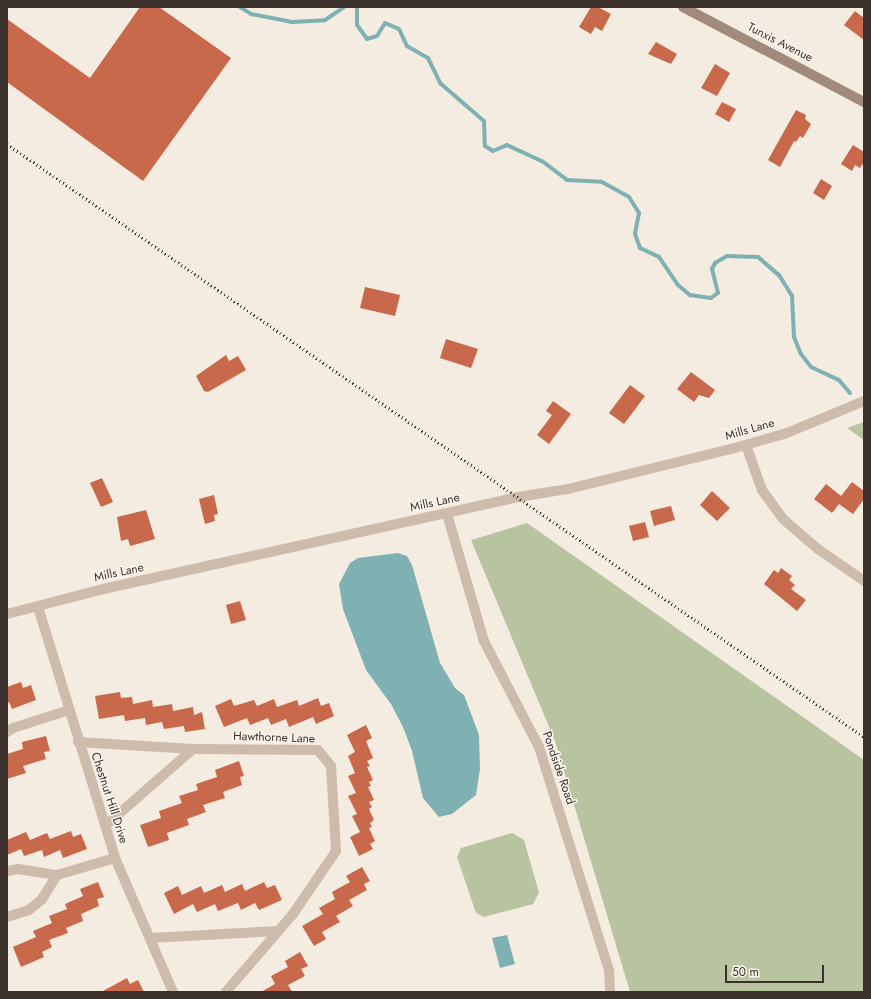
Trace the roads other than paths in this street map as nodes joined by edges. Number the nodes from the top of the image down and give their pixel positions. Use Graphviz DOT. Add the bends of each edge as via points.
graph roads {
  1 [pos="683,7"];
  2 [pos="864,102"];
  3 [pos="864,402"];
  4 [pos="746,445"];
  5 [pos="446,514"];
  6 [pos="864,581"];
  7 [pos="38,606"];
  8 [pos="7,614"];
  9 [pos="69,710"];
  10 [pos="9,729"];
  11 [pos="78,742"];
  12 [pos="193,749"];
  13 [pos="105,826"];
  14 [pos="115,858"];
  15 [pos="7,871"];
  16 [pos="57,875"];
  17 [pos="7,917"];
  18 [pos="278,931"];
  19 [pos="150,938"];
  20 [pos="173,992"];
  21 [pos="226,992"];
  22 [pos="610,992"];
  1 -- 2 [label="main road, Tunxis Avenue"];
  3 -- 4 [label="street, Mills Lane" via="787,433"];
  4 -- 5 [label="street, Mills Lane" via="568,489"];
  4 -- 6 [label="street" via="762,490 782,519 818,550"];
  5 -- 7 [label="street, Mills Lane" via="99,590"];
  5 -- 22 [label="street, Pondside Road" via="484,641 539,747 609,970"];
  7 -- 8 [label="street, Mills Lane"];
  7 -- 9 [label="street, Chestnut Hill Drive"];
  9 -- 10 [label="street"];
  9 -- 11 [label="street, Chestnut Hill Drive"];
  11 -- 12 [label="street, Hawthorne Lane"];
  11 -- 13 [label="street, Chestnut Hill Drive"];
  12 -- 13 [label="street"];
  12 -- 18 [label="street, Hawthorne Lane" via="318,750 331,766 336,851"];
  13 -- 14 [label="street, Chestnut Hill Drive"];
  14 -- 16 [label="street"];
  14 -- 19 [label="street, Chestnut Hill Drive"];
  15 -- 16 [label="street" via="18,868"];
  16 -- 17 [label="street" via="42,899 29,910"];
  18 -- 19 [label="street"];
  18 -- 21 [label="street, Hawthorne Lane"];
  19 -- 20 [label="street, Chestnut Hill Drive"];
}
